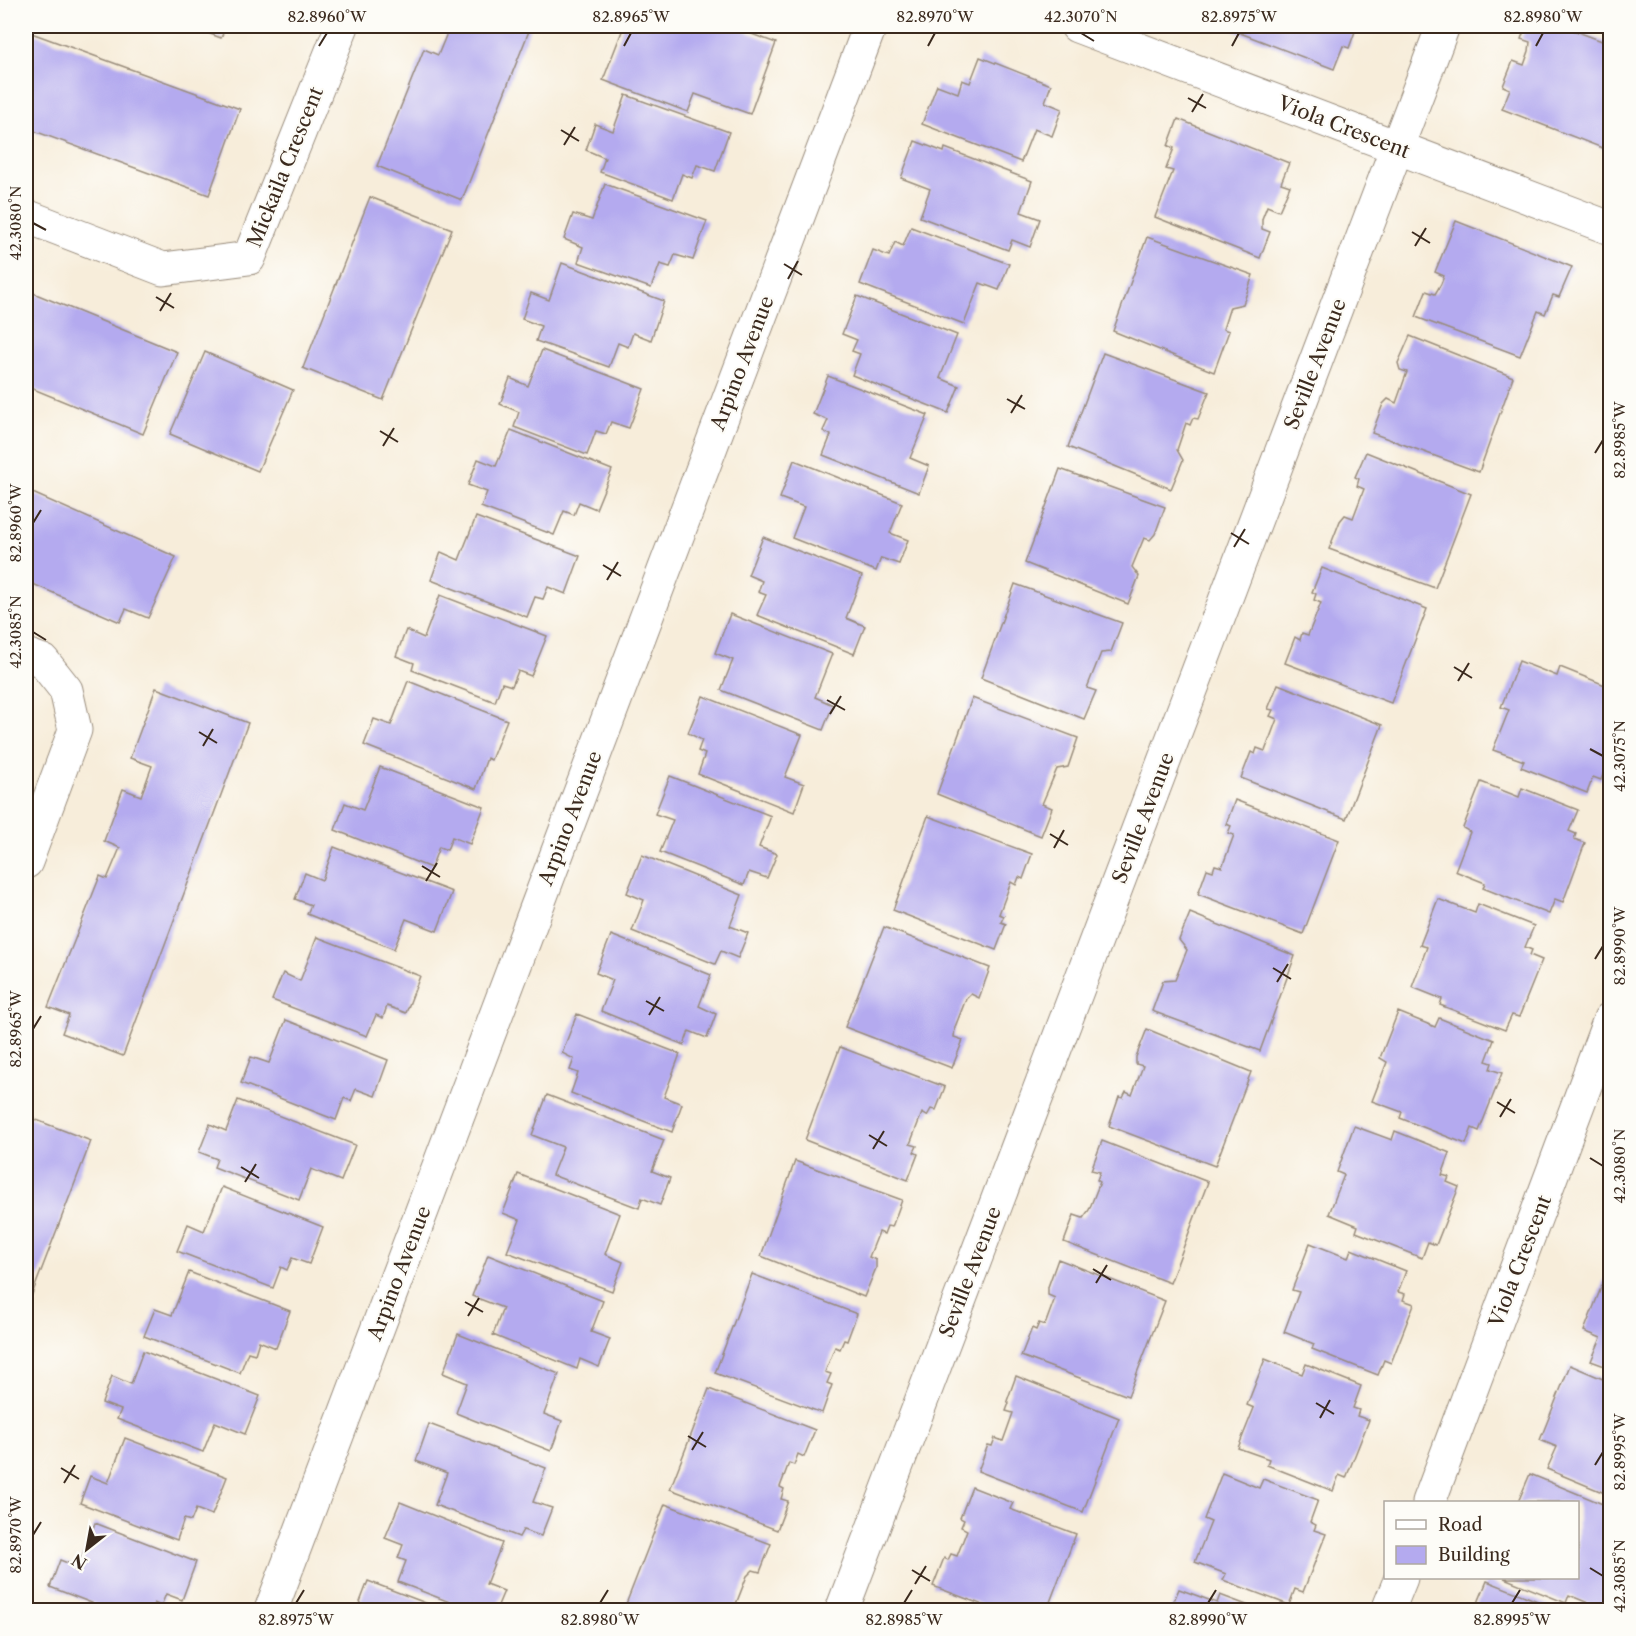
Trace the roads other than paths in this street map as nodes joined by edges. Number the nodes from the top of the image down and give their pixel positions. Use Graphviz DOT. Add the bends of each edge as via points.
graph roads {
  1 [pos="342,26"];
  2 [pos="870,26"];
  3 [pos="1077,26"];
  4 [pos="1443,26"];
  5 [pos="1397,147"];
  6 [pos="26,216"];
  7 [pos="1611,228"];
  8 [pos="26,655"];
  9 [pos="26,862"];
  10 [pos="1611,1019"];
  11 [pos="1430,1501"];
  12 [pos="1401,1579"];
  13 [pos="271,1611"];
  14 [pos="842,1611"];
  15 [pos="1388,1611"];
  1 -- 6 [label="street, Mickaila Crescent" via="249,258 163,270"];
  2 -- 13 [label="street, Arpino Avenue"];
  3 -- 5 [label="street, Viola Crescent"];
  4 -- 5 [label="street, Seville Avenue"];
  5 -- 7 [label="street, Viola Crescent"];
  5 -- 14 [label="street, Seville Avenue"];
  8 -- 9 [label="street" via="43,661 66,690 75,730"];
  10 -- 11 [label="street, Viola Crescent"];
  12 -- 15 [label="street"];
}
